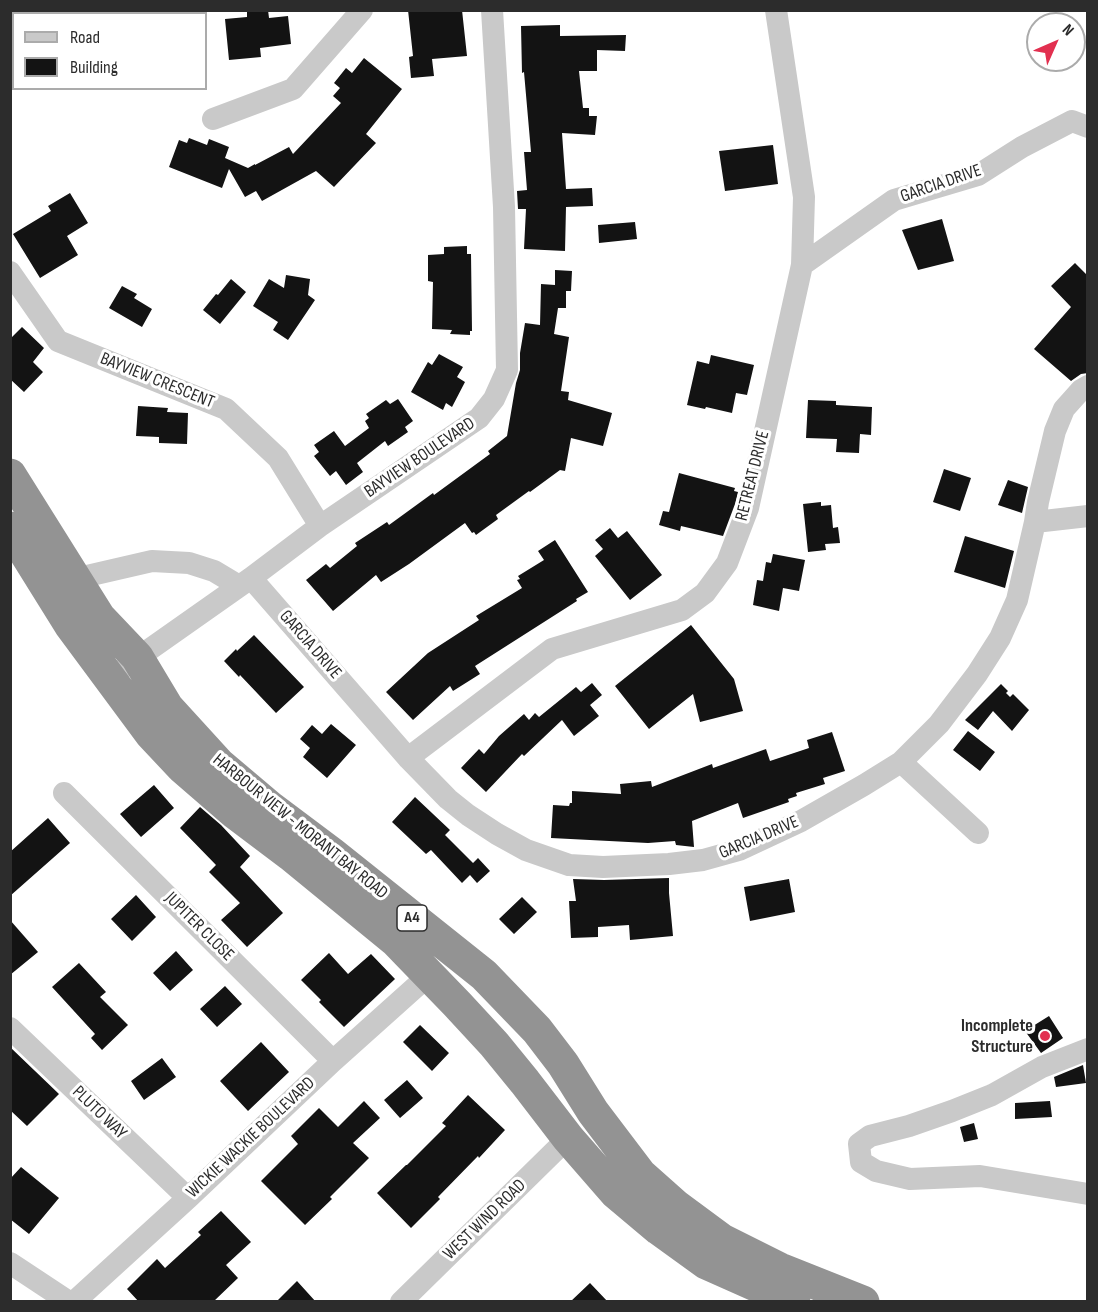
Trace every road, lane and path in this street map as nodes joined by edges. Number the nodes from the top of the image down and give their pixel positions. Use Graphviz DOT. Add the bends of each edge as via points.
graph roads {
  1 [pos="362,10"];
  2 [pos="492,10"];
  3 [pos="776,10"];
  4 [pos="213,119"];
  5 [pos="1088,127"];
  6 [pos="802,265"];
  7 [pos="10,272"];
  8 [pos="1088,386"];
  9 [pos="10,474"];
  10 [pos="1088,516"];
  11 [pos="1035,522"];
  12 [pos="320,526"];
  13 [pos="10,528"];
  14 [pos="74,579"];
  15 [pos="245,582"];
  16 [pos="137,657"];
  17 [pos="110,678"];
  18 [pos="408,758"];
  19 [pos="902,762"];
  20 [pos="64,793"];
  21 [pos="978,833"];
  22 [pos="429,975"];
  23 [pos="10,1028"];
  24 [pos="1088,1049"];
  25 [pos="333,1061"];
  26 [pos="568,1138"];
  27 [pos="1088,1194"];
  28 [pos="188,1198"];
  29 [pos="10,1263"];
  30 [pos="72,1302"];
  31 [pos="401,1302"];
  32 [pos="794,1302"];
  33 [pos="863,1302"];
  1 -- 4 [label="street" via="293,89"];
  2 -- 12 [label="street, BAYVIEW BOULEVARD" via="504,207 507,369 494,399 479,418"];
  3 -- 6 [label="street, RETREAT DRIVE" via="804,197"];
  5 -- 6 [label="street, GARCIA DRIVE" via="1072,121 978,175 894,200"];
  6 -- 18 [label="street, RETREAT DRIVE" via="748,508 727,563 705,593 682,610 552,649"];
  7 -- 12 [label="street, BAYVIEW CRESCENT" via="58,341 226,409 278,458"];
  8 -- 11 [label="street, GARCIA DRIVE" via="1064,409 1055,431"];
  9 -- 14 [label="highway, HARBOUR VIEW - MORANT BAY ROAD / A4"];
  10 -- 11 [label="street"];
  11 -- 19 [label="street, GARCIA DRIVE" via="1017,600 1000,638 939,724"];
  12 -- 15 [label="street, BAYVIEW BOULEVARD"];
  13 -- 17 [label="highway, HARBOUR VIEW - MORANT BAY ROAD / A4" via="71,626"];
  14 -- 15 [label="street" via="152,561 189,563"];
  14 -- 16 [label="highway, HARBOUR VIEW - MORANT BAY ROAD / A4" via="99,617"];
  15 -- 16 [label="street, BAYVIEW BOULEVARD"];
  15 -- 18 [label="street, GARCIA DRIVE"];
  16 -- 17 [label="street, BAYVIEW BOULEVARD"];
  16 -- 33 [label="highway, HARBOUR VIEW - MORANT BAY ROAD / A4" via="167,707 219,764 484,975 537,1030 640,1174 676,1206 722,1240 780,1269"];
  17 -- 22 [label="highway, HARBOUR VIEW - MORANT BAY ROAD / A4" via="151,734 182,767 396,941"];
  18 -- 19 [label="street, GARCIA DRIVE" via="448,799 497,834 526,850 569,864 603,867 680,863 739,850 801,821"];
  19 -- 21 [label="street"];
  20 -- 25 [label="street, JUPITER CLOSE"];
  22 -- 25 [label="street, WICKIE WACKIE BOULEVARD"];
  22 -- 26 [label="highway, HARBOUR VIEW - MORANT BAY ROAD / A4" via="494,1044"];
  23 -- 28 [label="street, PLUTO WAY"];
  24 -- 27 [label="street" via="1042,1067 992,1095 870,1136 859,1144 861,1162 876,1171 910,1179 980,1176"];
  25 -- 28 [label="street, WICKIE WACKIE BOULEVARD"];
  26 -- 31 [label="street, WEST WIND ROAD"];
  26 -- 32 [label="highway, HARBOUR VIEW - MORANT BAY ROAD / A4" via="615,1192 659,1229 706,1263"];
  28 -- 30 [label="street, WICKIE WACKIE BOULEVARD"];
  29 -- 30 [label="street, WICKIE WACKIE BOULEVARD"];
}
